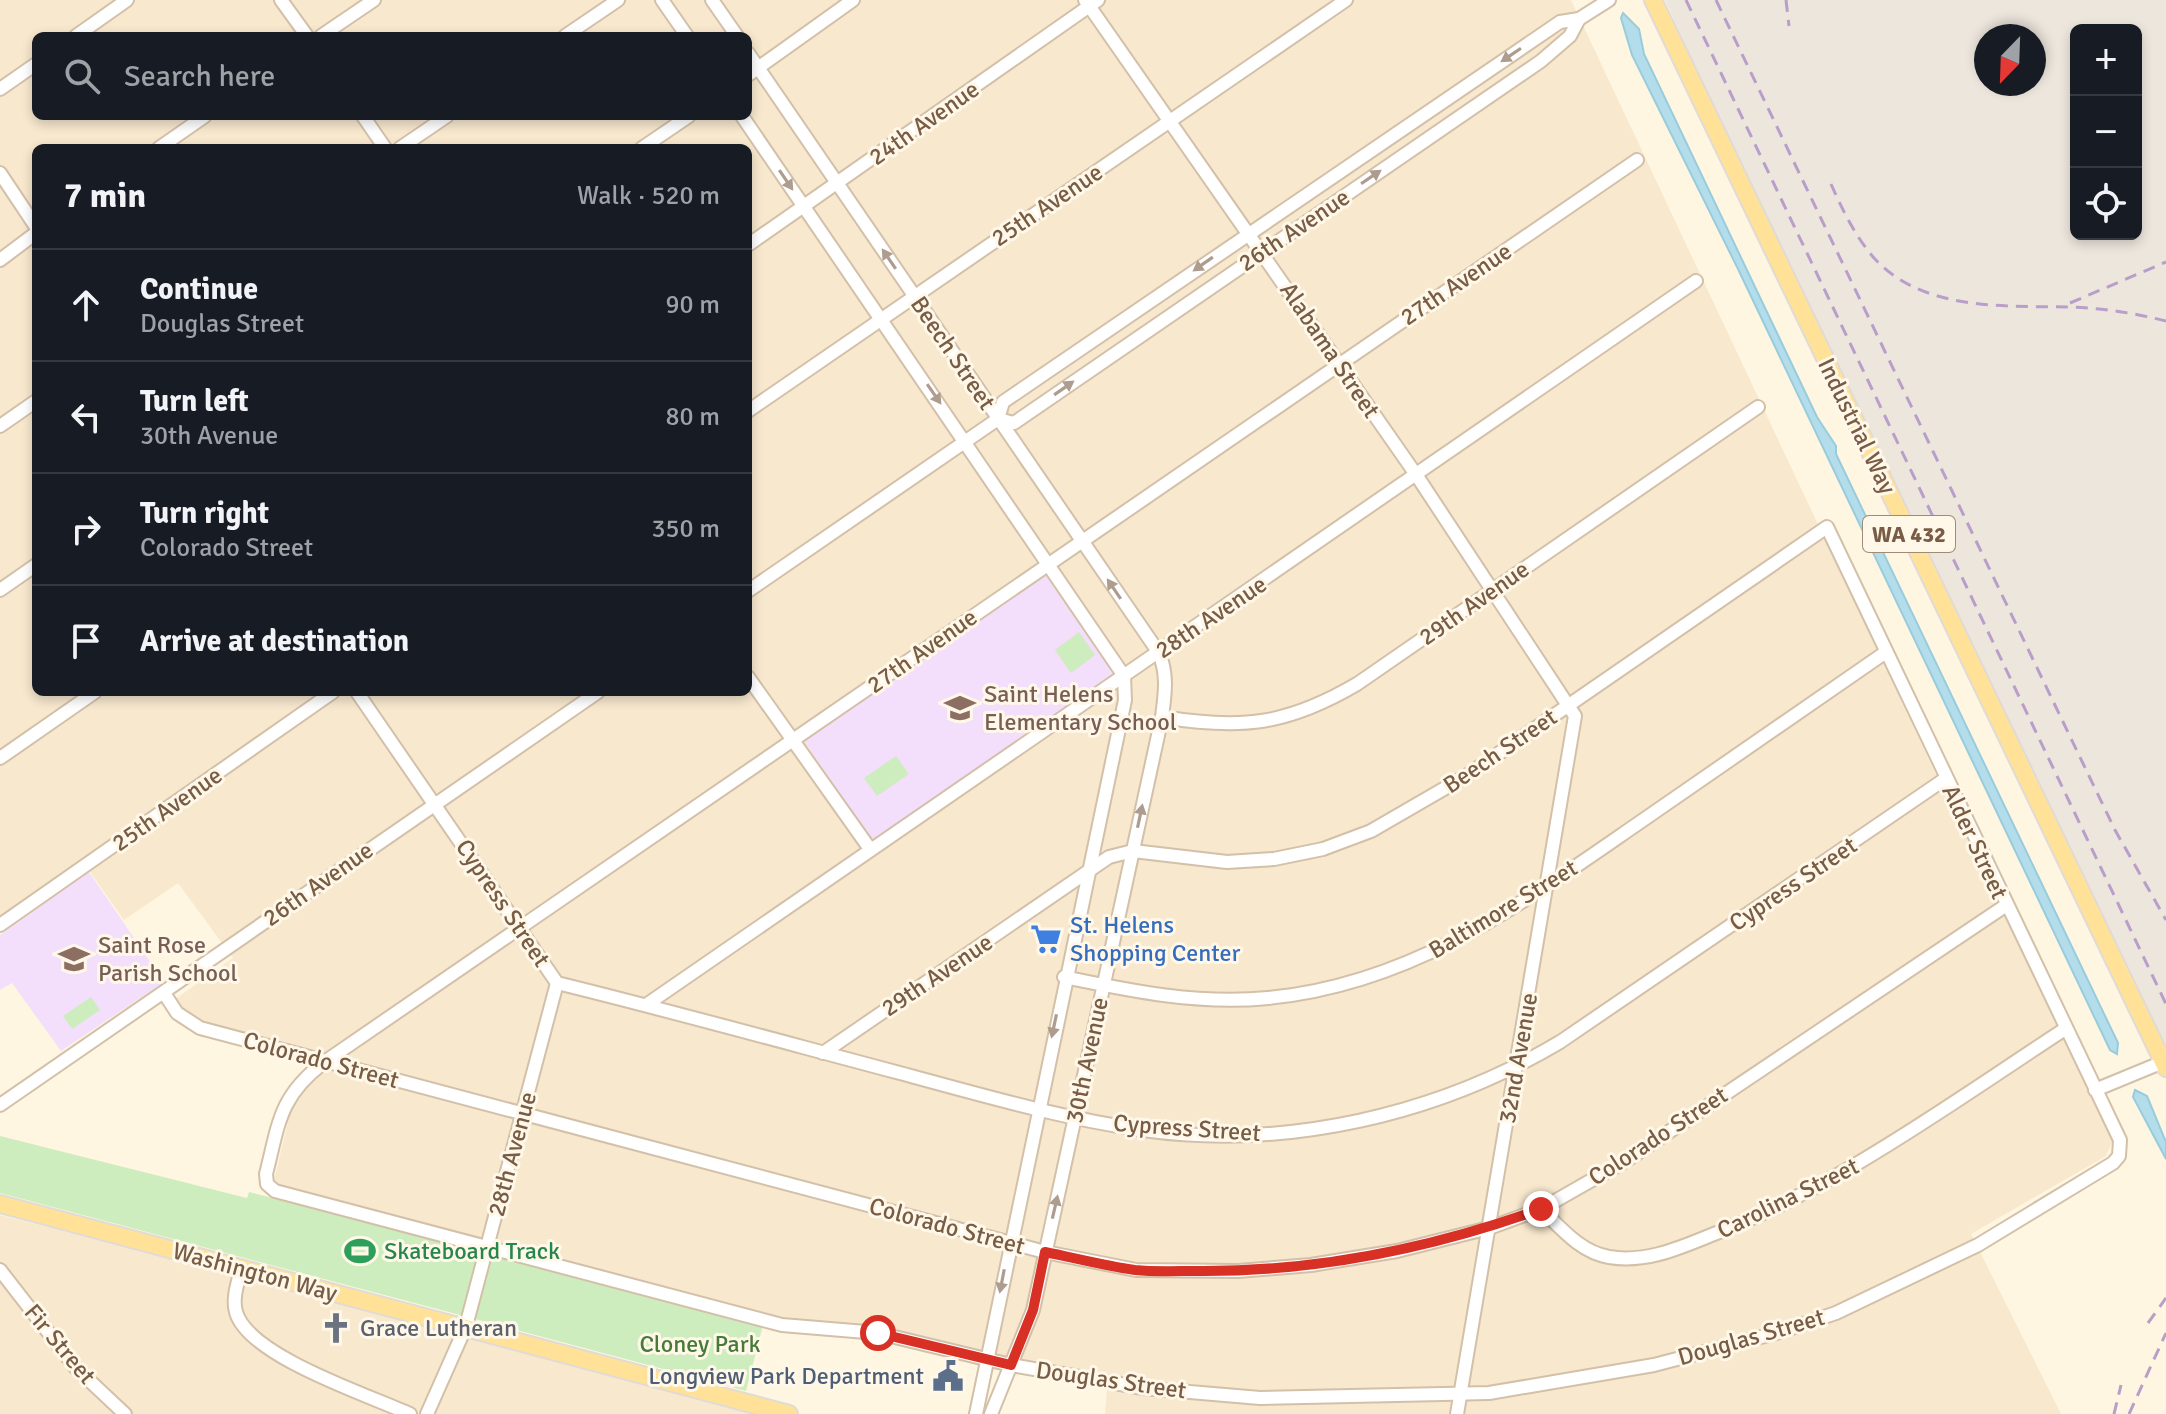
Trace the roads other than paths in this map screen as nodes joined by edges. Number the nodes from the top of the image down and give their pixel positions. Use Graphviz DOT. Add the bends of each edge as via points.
graph roads {
  1 [pos="127,0"];
  2 [pos="281,0"];
  3 [pos="374,0"];
  4 [pos="618,0"];
  5 [pos="662,0"];
  6 [pos="712,0"];
  7 [pos="853,0"];
  8 [pos="1346,0"];
  9 [pos="1609,0"];
  10 [pos="1653,0"];
  11 [pos="1091,2"];
  12 [pos="1579,19"];
  13 [pos="82,32"];
  14 [pos="304,32"];
  15 [pos="327,32"];
  16 [pos="571,32"];
  17 [pos="684,32"];
  18 [pos="734,32"];
  19 [pos="32,67"];
  20 [pos="753,72"];
  21 [pos="0,89"];
  22 [pos="199,120"];
  23 [pos="366,120"];
  24 [pos="441,120"];
  25 [pos="683,120"];
  26 [pos="745,120"];
  27 [pos="1170,121"];
  28 [pos="165,144"];
  29 [pos="382,144"];
  30 [pos="406,144"];
  31 [pos="648,144"];
  32 [pos="1637,160"];
  33 [pos="0,173"];
  34 [pos="838,183"];
  35 [pos="804,207"];
  36 [pos="32,221"];
  37 [pos="1249,232"];
  38 [pos="32,236"];
  39 [pos="752,242"];
  40 [pos="1262,251"];
  41 [pos="0,260"];
  42 [pos="1696,281"];
  43 [pos="914,297"];
  44 [pos="882,319"];
  45 [pos="1339,364"];
  46 [pos="32,404"];
  47 [pos="1758,407"];
  48 [pos="752,408"];
  49 [pos="998,419"];
  50 [pos="0,426"];
  51 [pos="966,441"];
  52 [pos="1417,476"];
  53 [pos="1827,527"];
  54 [pos="1081,541"];
  55 [pos="1050,563"];
  56 [pos="32,568"];
  57 [pos="752,588"];
  58 [pos="0,590"];
  59 [pos="1493,590"];
  60 [pos="1886,652"];
  61 [pos="1159,653"];
  62 [pos="1124,676"];
  63 [pos="752,683"];
  64 [pos="89,696"];
  65 [pos="327,696"];
  66 [pos="360,696"];
  67 [pos="592,696"];
  68 [pos="1569,703"];
  69 [pos="1162,717"];
  70 [pos="793,740"];
  71 [pos="0,758"];
  72 [pos="1945,779"];
  73 [pos="435,801"];
  74 [pos="870,849"];
  75 [pos="1133,851"];
  76 [pos="1087,872"];
  77 [pos="1548,886"];
  78 [pos="2005,906"];
  79 [pos="0,925"];
  80 [pos="519,928"];
  81 [pos="1064,977"];
  82 [pos="557,983"];
  83 [pos="1103,985"];
  84 [pos="164,993"];
  85 [pos="646,1005"];
  86 [pos="2065,1029"];
  87 [pos="823,1053"];
  88 [pos="323,1063"];
  89 [pos="2165,1065"];
  90 [pos="1516,1068"];
  91 [pos="2095,1090"];
  92 [pos="0,1105"];
  93 [pos="1037,1110"];
  94 [pos="522,1113"];
  95 [pos="1076,1118"];
  96 [pos="2119,1156"];
  97 [pos="267,1184"];
  98 [pos="0,1204"];
  99 [pos="1541,1209"];
  100 [pos="1489,1228"];
  101 [pos="1009,1242"];
  102 [pos="488,1247"];
  103 [pos="1045,1252"];
  104 [pos="241,1269"];
  105 [pos="0,1270"];
  106 [pos="466,1326"];
  107 [pos="988,1359"];
  108 [pos="1011,1365"];
  109 [pos="1461,1394"];
  110 [pos="125,1414"];
  111 [pos="410,1414"];
  112 [pos="427,1414"];
  113 [pos="789,1414"];
  114 [pos="976,1414"];
  115 [pos="991,1414"];
  116 [pos="1457,1414"];
  1 -- 13 [label="street"];
  2 -- 14 [label="street"];
  3 -- 15 [label="street"];
  4 -- 16 [label="street"];
  5 -- 17 [label="street"];
  6 -- 18 [label="street"];
  7 -- 20 [label="street"];
  8 -- 27 [label="street, 25th Avenue"];
  9 -- 12 [label="street, 26th Avenue"];
  10 -- 89 [label="main road, Industrial Way / WA 432"];
  11 -- 27 [label="street, Alabama Street"];
  11 -- 34 [label="street, 24th Avenue"];
  12 -- 37 [label="street, 26th Avenue, one-way" via="1560,22"];
  40 -- 12 [label="street, 26th Avenue, one-way" via="1541,61 1570,36"];
  19 -- 21 [label="street"];
  20 -- 34 [label="street, Beech Street"];
  22 -- 28 [label="street"];
  23 -- 29 [label="street"];
  24 -- 30 [label="street"];
  25 -- 31 [label="street"];
  26 -- 35 [label="street, Beech Street, one-way"];
  27 -- 37 [label="street, Alabama Street"];
  27 -- 43 [label="street, 25th Avenue"];
  32 -- 45 [label="street, 27th Avenue"];
  33 -- 36 [label="street"];
  34 -- 35 [label="street, 24th Avenue"];
  43 -- 34 [label="street, Beech Street, one-way"];
  35 -- 39 [label="street, 24th Avenue"];
  35 -- 44 [label="street, Beech Street"];
  37 -- 40 [label="street, Alabama Street"];
  37 -- 49 [label="street, 26th Avenue, one-way" via="1003,402"];
  38 -- 41 [label="street"];
  40 -- 45 [label="street, Alabama Street"];
  49 -- 40 [label="street, 26th Avenue, one-way" via="1014,423"];
  42 -- 52 [label="street, 28th Avenue"];
  43 -- 44 [label="street, 25th Avenue"];
  43 -- 49 [label="street, Beech Street"];
  44 -- 48 [label="street, 25th Avenue"];
  44 -- 51 [label="street, Beech Street, one-way"];
  45 -- 52 [label="street, Alabama Street"];
  45 -- 54 [label="street, 27th Avenue"];
  46 -- 50 [label="street"];
  47 -- 59 [label="street, 29th Avenue"];
  49 -- 51 [label="street, 26th Avenue"];
  49 -- 54 [label="street, Beech Street"];
  51 -- 55 [label="street, Beech Street"];
  51 -- 57 [label="street, 26th Avenue"];
  52 -- 59 [label="street, Alabama Street"];
  52 -- 61 [label="street, 28th Avenue"];
  53 -- 60 [label="street, Alder Street"];
  53 -- 68 [label="street, Beech Street"];
  54 -- 55 [label="street, 27th Avenue"];
  61 -- 54 [label="street, Beech Street, one-way"];
  55 -- 62 [label="street, Beech Street"];
  55 -- 70 [label="street, 27th Avenue"];
  56 -- 58 [label="street"];
  59 -- 68 [label="street, Alabama Street"];
  59 -- 69 [label="street, 29th Avenue" via="1315,708 1264,722 1216,725"];
  60 -- 72 [label="street, Alder Street"];
  60 -- 77 [label="street, Baltimore Street"];
  61 -- 62 [label="street, 28th Avenue"];
  61 -- 69 [label="street, 30th Avenue" via="1167,682"];
  62 -- 74 [label="street, 28th Avenue"];
  62 -- 76 [label="street, 30th Avenue" via="1125,700"];
  63 -- 70 [label="street"];
  64 -- 71 [label="street"];
  65 -- 79 [label="street, 25th Avenue"];
  66 -- 73 [label="street, Cypress Street"];
  67 -- 73 [label="street, 26th Avenue"];
  68 -- 75 [label="street, Beech Street" via="1415,808 1323,849 1227,862"];
  68 -- 77 [label="street, 32nd Avenue" via="1575,728"];
  75 -- 69 [label="street, 30th Avenue, one-way"];
  70 -- 74 [label="street"];
  70 -- 80 [label="street, 27th Avenue"];
  72 -- 78 [label="street, Alder Street"];
  72 -- 90 [label="street, Cypress Street"];
  73 -- 80 [label="street, Cypress Street"];
  73 -- 84 [label="street, 26th Avenue"];
  74 -- 85 [label="street, 28th Avenue"];
  75 -- 76 [label="street, 29th Avenue" via="1109,857"];
  75 -- 83 [label="street, 30th Avenue"];
  76 -- 81 [label="street, 30th Avenue"];
  76 -- 87 [label="street, 29th Avenue"];
  77 -- 83 [label="street, Baltimore Street" via="1435,953 1390,972 1322,989 1268,998 1206,999"];
  77 -- 90 [label="street, 32nd Avenue"];
  78 -- 86 [label="street, Alder Street"];
  78 -- 99 [label="street, Colorado Street" via="1627,1160"];
  80 -- 82 [label="street, Cypress Street"];
  80 -- 88 [label="street, 27th Avenue"];
  81 -- 83 [label="street, Baltimore Street"];
  81 -- 93 [label="street, 30th Avenue, one-way"];
  82 -- 85 [label="street, Cypress Street"];
  82 -- 94 [label="street, 28th Avenue"];
  83 -- 95 [label="street, 30th Avenue"];
  84 -- 88 [label="street, Colorado Street" via="188,1023"];
  84 -- 92 [label="street, 26th Avenue"];
  85 -- 87 [label="street, Cypress Street"];
  86 -- 91 [label="street, Alder Street"];
  86 -- 99 [label="street, Carolina Street" via="1851,1170 1752,1220 1653,1257 1608,1257 1574,1242"];
  87 -- 93 [label="street, Cypress Street"];
  88 -- 94 [label="street, Colorado Street"];
  88 -- 97 [label="street, 27th Avenue" via="299,1081 286,1101"];
  89 -- 91 [label="street"];
  90 -- 95 [label="street, Cypress Street" via="1428,1103 1328,1127 1216,1135"];
  90 -- 100 [label="street, 32nd Avenue"];
  91 -- 96 [label="street, Alder Street" via="2120,1140"];
  93 -- 95 [label="street, Cypress Street"];
  93 -- 101 [label="street, 30th Avenue"];
  94 -- 101 [label="street, Colorado Street"];
  94 -- 102 [label="street, 28th Avenue"];
  103 -- 95 [label="street, 30th Avenue, one-way"];
  96 -- 109 [label="street, Douglas Street" via="1978,1245 1836,1313 1654,1365"];
  97 -- 102 [label="street, Douglas Street" via="275,1191"];
  98 -- 104 [label="main road, Washington Way"];
  99 -- 100 [label="street, Colorado Street"];
  100 -- 103 [label="street, Colorado Street" via="1397,1251 1238,1271 1136,1270"];
  100 -- 109 [label="street, 32nd Avenue"];
  101 -- 103 [label="street, Colorado Street"];
  101 -- 107 [label="street, 30th Avenue, one-way"];
  102 -- 106 [label="street, 28th Avenue"];
  102 -- 107 [label="street, Douglas Street" via="782,1325 878,1333"];
  103 -- 108 [label="street, 30th Avenue" via="1033,1310"];
  104 -- 106 [label="main road, Washington Way"];
  104 -- 111 [label="street" via="234,1301 252,1339 280,1357"];
  105 -- 110 [label="street, Fir Street" via="76,1368"];
  106 -- 112 [label="street, 28th Avenue"];
  106 -- 113 [label="main road, Washington Way"];
  107 -- 108 [label="street, Douglas Street"];
  107 -- 114 [label="street, 30th Avenue"];
  108 -- 109 [label="street, Douglas Street" via="1143,1388 1260,1398"];
  108 -- 115 [label="street, 30th Avenue"];
  109 -- 116 [label="street, 32nd Avenue"];
}
